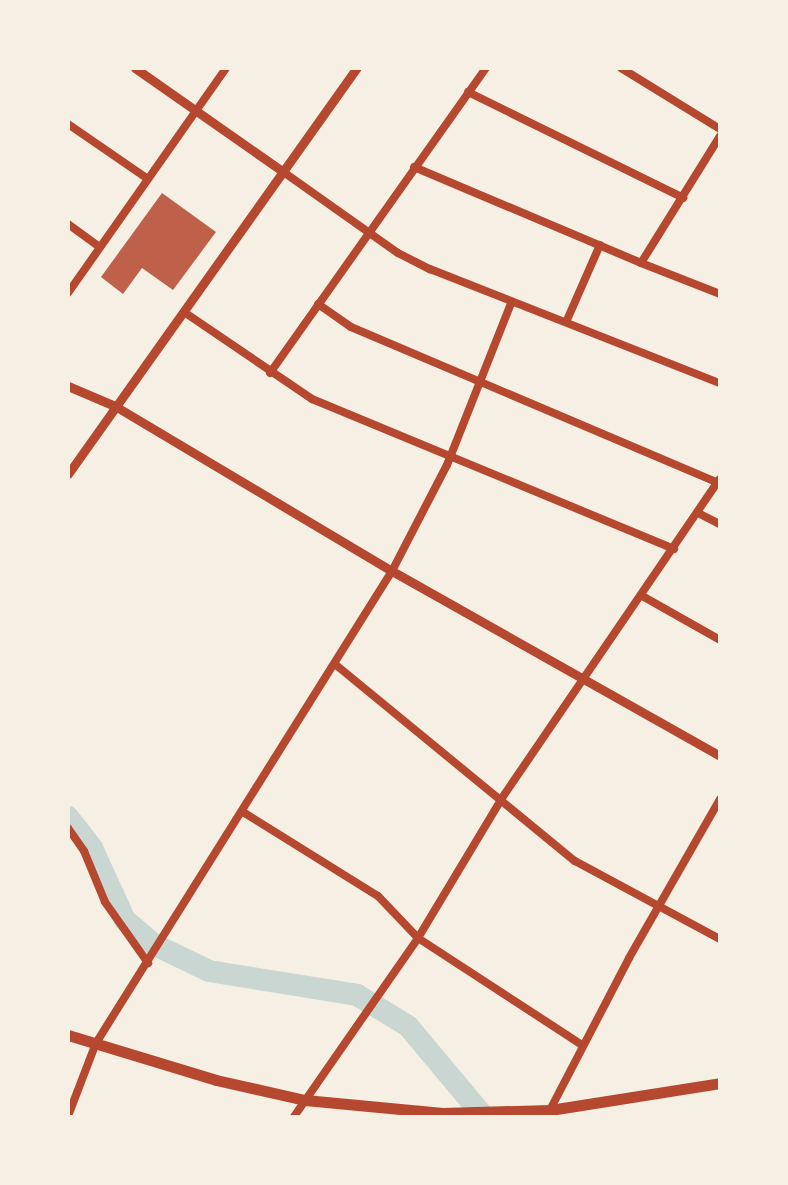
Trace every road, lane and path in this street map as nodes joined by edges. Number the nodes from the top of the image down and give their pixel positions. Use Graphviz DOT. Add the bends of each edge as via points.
graph roads {
  1 [pos="135,68"];
  2 [pos="226,68"];
  3 [pos="356,68"];
  4 [pos="486,68"];
  5 [pos="621,68"];
  6 [pos="644,68"];
  7 [pos="637,78"];
  8 [pos="468,92"];
  9 [pos="196,111"];
  10 [pos="68,124"];
  11 [pos="720,133"];
  12 [pos="414,168"];
  13 [pos="282,171"];
  14 [pos="148,179"];
  15 [pos="682,198"];
  16 [pos="68,224"];
  17 [pos="369,234"];
  18 [pos="600,246"];
  19 [pos="100,247"];
  20 [pos="642,263"];
  21 [pos="68,293"];
  22 [pos="720,294"];
  23 [pos="512,301"];
  24 [pos="318,304"];
  25 [pos="184,312"];
  26 [pos="567,320"];
  27 [pos="270,373"];
  28 [pos="478,382"];
  29 [pos="720,383"];
  30 [pos="68,386"];
  31 [pos="115,406"];
  32 [pos="450,458"];
  33 [pos="68,474"];
  34 [pos="719,481"];
  35 [pos="698,513"];
  36 [pos="720,524"];
  37 [pos="674,550"];
  38 [pos="392,571"];
  39 [pos="644,597"];
  40 [pos="720,640"];
  41 [pos="336,665"];
  42 [pos="587,679"];
  43 [pos="720,756"];
  44 [pos="502,798"];
  45 [pos="720,799"];
  46 [pos="243,812"];
  47 [pos="68,828"];
  48 [pos="660,904"];
  49 [pos="418,938"];
  50 [pos="720,939"];
  51 [pos="151,958"];
  52 [pos="68,1035"];
  53 [pos="96,1044"];
  54 [pos="582,1045"];
  55 [pos="720,1084"];
  56 [pos="306,1100"];
  57 [pos="550,1110"];
  58 [pos="503,1114"];
  59 [pos="442,1115"];
  60 [pos="466,1115"];
  61 [pos="68,1116"];
  62 [pos="293,1118"];
  1 -- 9 [label="street"];
  2 -- 9 [label="street"];
  3 -- 13 [label="street"];
  4 -- 8 [label="street"];
  5 -- 7 [label="street"];
  6 -- 7 [label="street"];
  7 -- 11 [label="street"];
  8 -- 12 [label="street"];
  8 -- 15 [label="street"];
  9 -- 13 [label="street"];
  9 -- 14 [label="street"];
  10 -- 14 [label="street"];
  11 -- 15 [label="street"];
  12 -- 17 [label="street"];
  12 -- 18 [label="street"];
  13 -- 17 [label="street"];
  13 -- 25 [label="street"];
  14 -- 19 [label="street"];
  15 -- 20 [label="street"];
  16 -- 19 [label="street"];
  17 -- 23 [label="street" via="430,270"];
  17 -- 24 [label="street"];
  18 -- 20 [label="street"];
  18 -- 26 [label="street"];
  19 -- 21 [label="street"];
  20 -- 22 [label="street"];
  23 -- 26 [label="street"];
  23 -- 28 [label="street"];
  24 -- 27 [label="street"];
  24 -- 28 [label="street" via="350,328"];
  25 -- 27 [label="street"];
  25 -- 31 [label="street"];
  26 -- 29 [label="street"];
  27 -- 32 [label="street" via="312,399"];
  28 -- 32 [label="street"];
  28 -- 34 [label="street"];
  30 -- 31 [label="street"];
  31 -- 33 [label="street"];
  31 -- 38 [label="street"];
  32 -- 37 [label="street"];
  32 -- 38 [label="street"];
  34 -- 35 [label="street"];
  35 -- 36 [label="street"];
  35 -- 37 [label="street"];
  37 -- 39 [label="street"];
  38 -- 41 [label="street"];
  38 -- 42 [label="street"];
  39 -- 40 [label="street"];
  39 -- 42 [label="street"];
  41 -- 44 [label="street"];
  41 -- 46 [label="street"];
  42 -- 43 [label="street"];
  42 -- 44 [label="street"];
  44 -- 48 [label="street" via="574,861"];
  44 -- 49 [label="street"];
  45 -- 48 [label="street"];
  46 -- 49 [label="street" via="378,896"];
  46 -- 51 [label="street"];
  47 -- 51 [label="street" via="104,902"];
  48 -- 50 [label="street"];
  48 -- 54 [label="street"];
  49 -- 54 [label="street"];
  49 -- 56 [label="street"];
  51 -- 53 [label="street"];
  52 -- 53 [label="main road"];
  53 -- 56 [label="main road"];
  53 -- 61 [label="street"];
  54 -- 57 [label="street"];
  55 -- 57 [label="main road"];
  56 -- 59 [label="main road"];
  56 -- 62 [label="street"];
  57 -- 58 [label="main road"];
  58 -- 60 [label="main road"];
  59 -- 60 [label="main road"];
}
